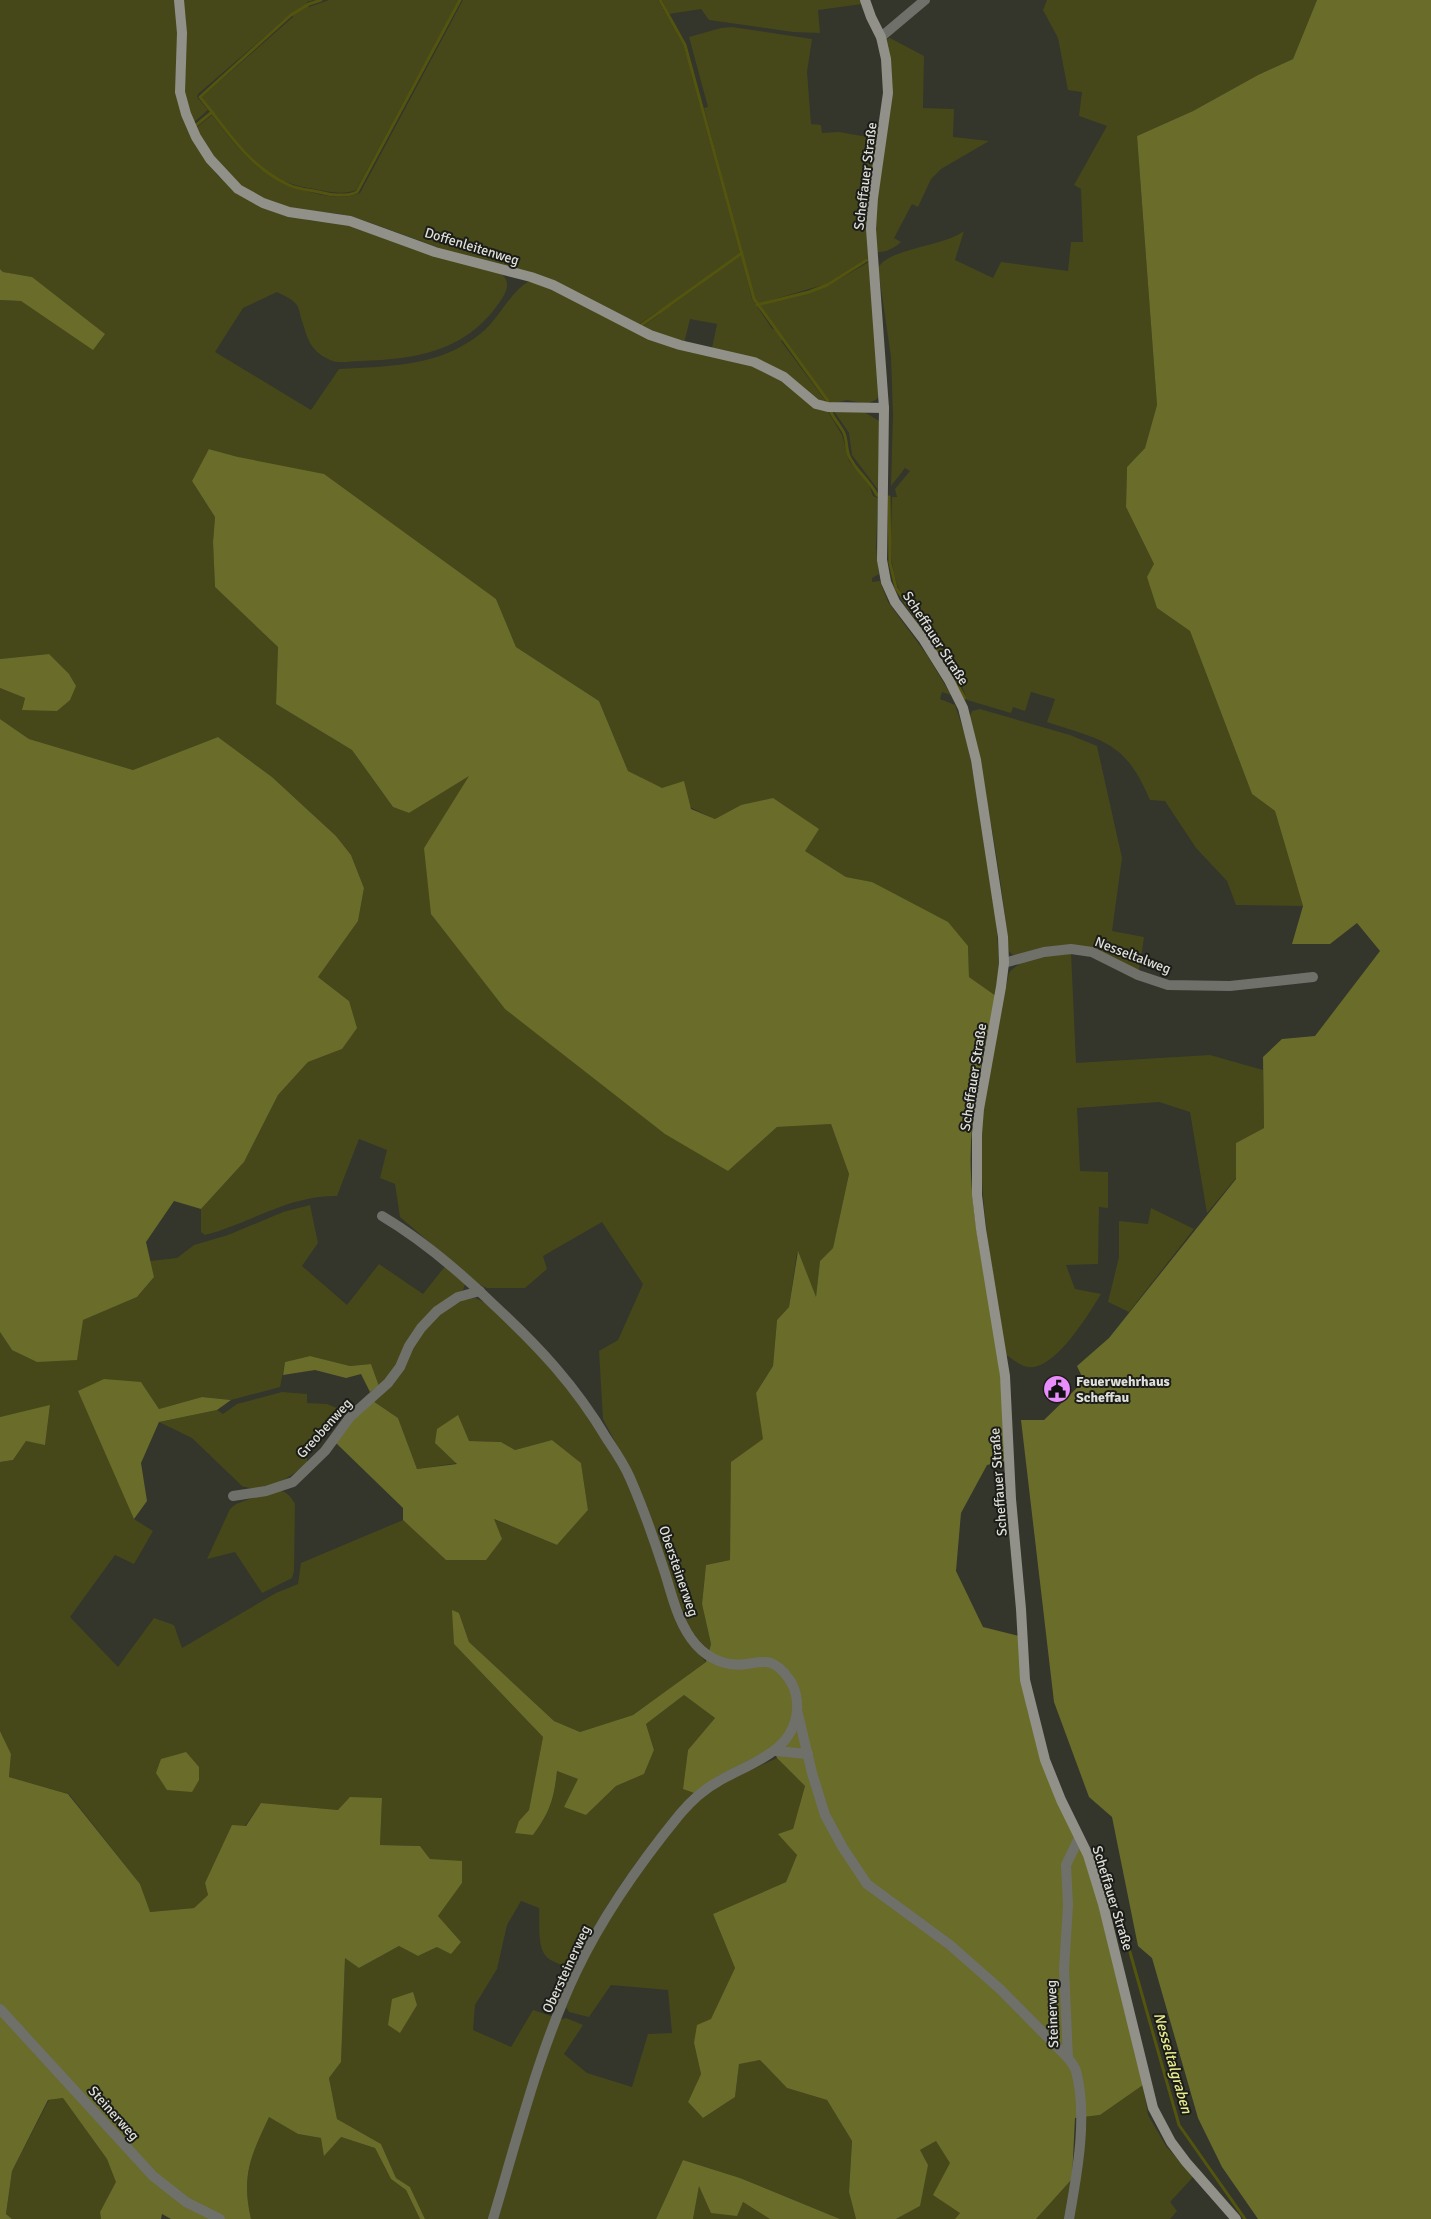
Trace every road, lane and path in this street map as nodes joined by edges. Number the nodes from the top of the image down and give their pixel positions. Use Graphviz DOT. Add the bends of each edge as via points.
graph roads {
  1 [pos="179,0"];
  2 [pos="865,0"];
  3 [pos="925,0"];
  4 [pos="881,37"];
  5 [pos="884,408"];
  6 [pos="1004,963"];
  7 [pos="1313,977"];
  8 [pos="382,1216"];
  9 [pos="480,1291"];
  10 [pos="233,1496"];
  11 [pos="797,1710"];
  12 [pos="776,1751"];
  13 [pos="808,1754"];
  14 [pos="1078,1838"];
  15 [pos="0,2010"];
  16 [pos="1068,2058"];
  17 [pos="220,2219"];
  18 [pos="493,2219"];
  19 [pos="1069,2219"];
  20 [pos="1236,2219"];
  1 -- 5 [label="street, Doffenleitenweg" via="182,33 180,92 186,114 210,159 238,189 289,212 350,220 435,252 553,285 650,335 754,362 784,377 816,404"];
  2 -- 4 [label="street, Scheffauer Straße"];
  3 -- 4 [label="street"];
  4 -- 5 [label="street, Scheffauer Straße" via="888,93 871,229"];
  5 -- 6 [label="street, Scheffauer Straße" via="882,560 886,582 895,602 924,640 963,708 981,788"];
  6 -- 7 [label="street, Nesseltalweg" via="1044,952 1071,949 1092,952 1138,975 1168,985 1230,986"];
  6 -- 14 [label="street, Scheffauer Straße" via="979,1109 977,1195 1005,1376 1025,1680 1045,1760"];
  8 -- 9 [label="street, Obersteinerweg" via="411,1233"];
  9 -- 10 [label="street, Greobenweg" via="458,1297 437,1311 421,1328 388,1383 350,1417 325,1451 293,1482 266,1491"];
  9 -- 11 [label="street, Obersteinerweg" via="540,1348 592,1413 629,1475 675,1606 694,1642 710,1658 730,1664 768,1661 780,1666 794,1686"];
  11 -- 12 [label="street, Obersteinerweg" via="789,1734"];
  11 -- 13 [label="street"];
  12 -- 13 [label="street"];
  12 -- 18 [label="street, Obersteinerweg" via="701,1793 677,1818 610,1909 575,1974 556,2023 533,2086"];
  13 -- 16 [label="street" via="825,1815 868,1884 950,1945 1000,1989"];
  14 -- 16 [label="street, Steinerweg" via="1066,1865 1068,1906 1064,1969"];
  14 -- 20 [label="street, Scheffauer Straße" via="1088,1856 1103,1904 1154,2108 1167,2136 1186,2162"];
  15 -- 17 [label="street, Steinerweg" via="153,2176 186,2202"];
  16 -- 19 [label="street, Steinerweg" via="1076,2070 1081,2114"];
}
